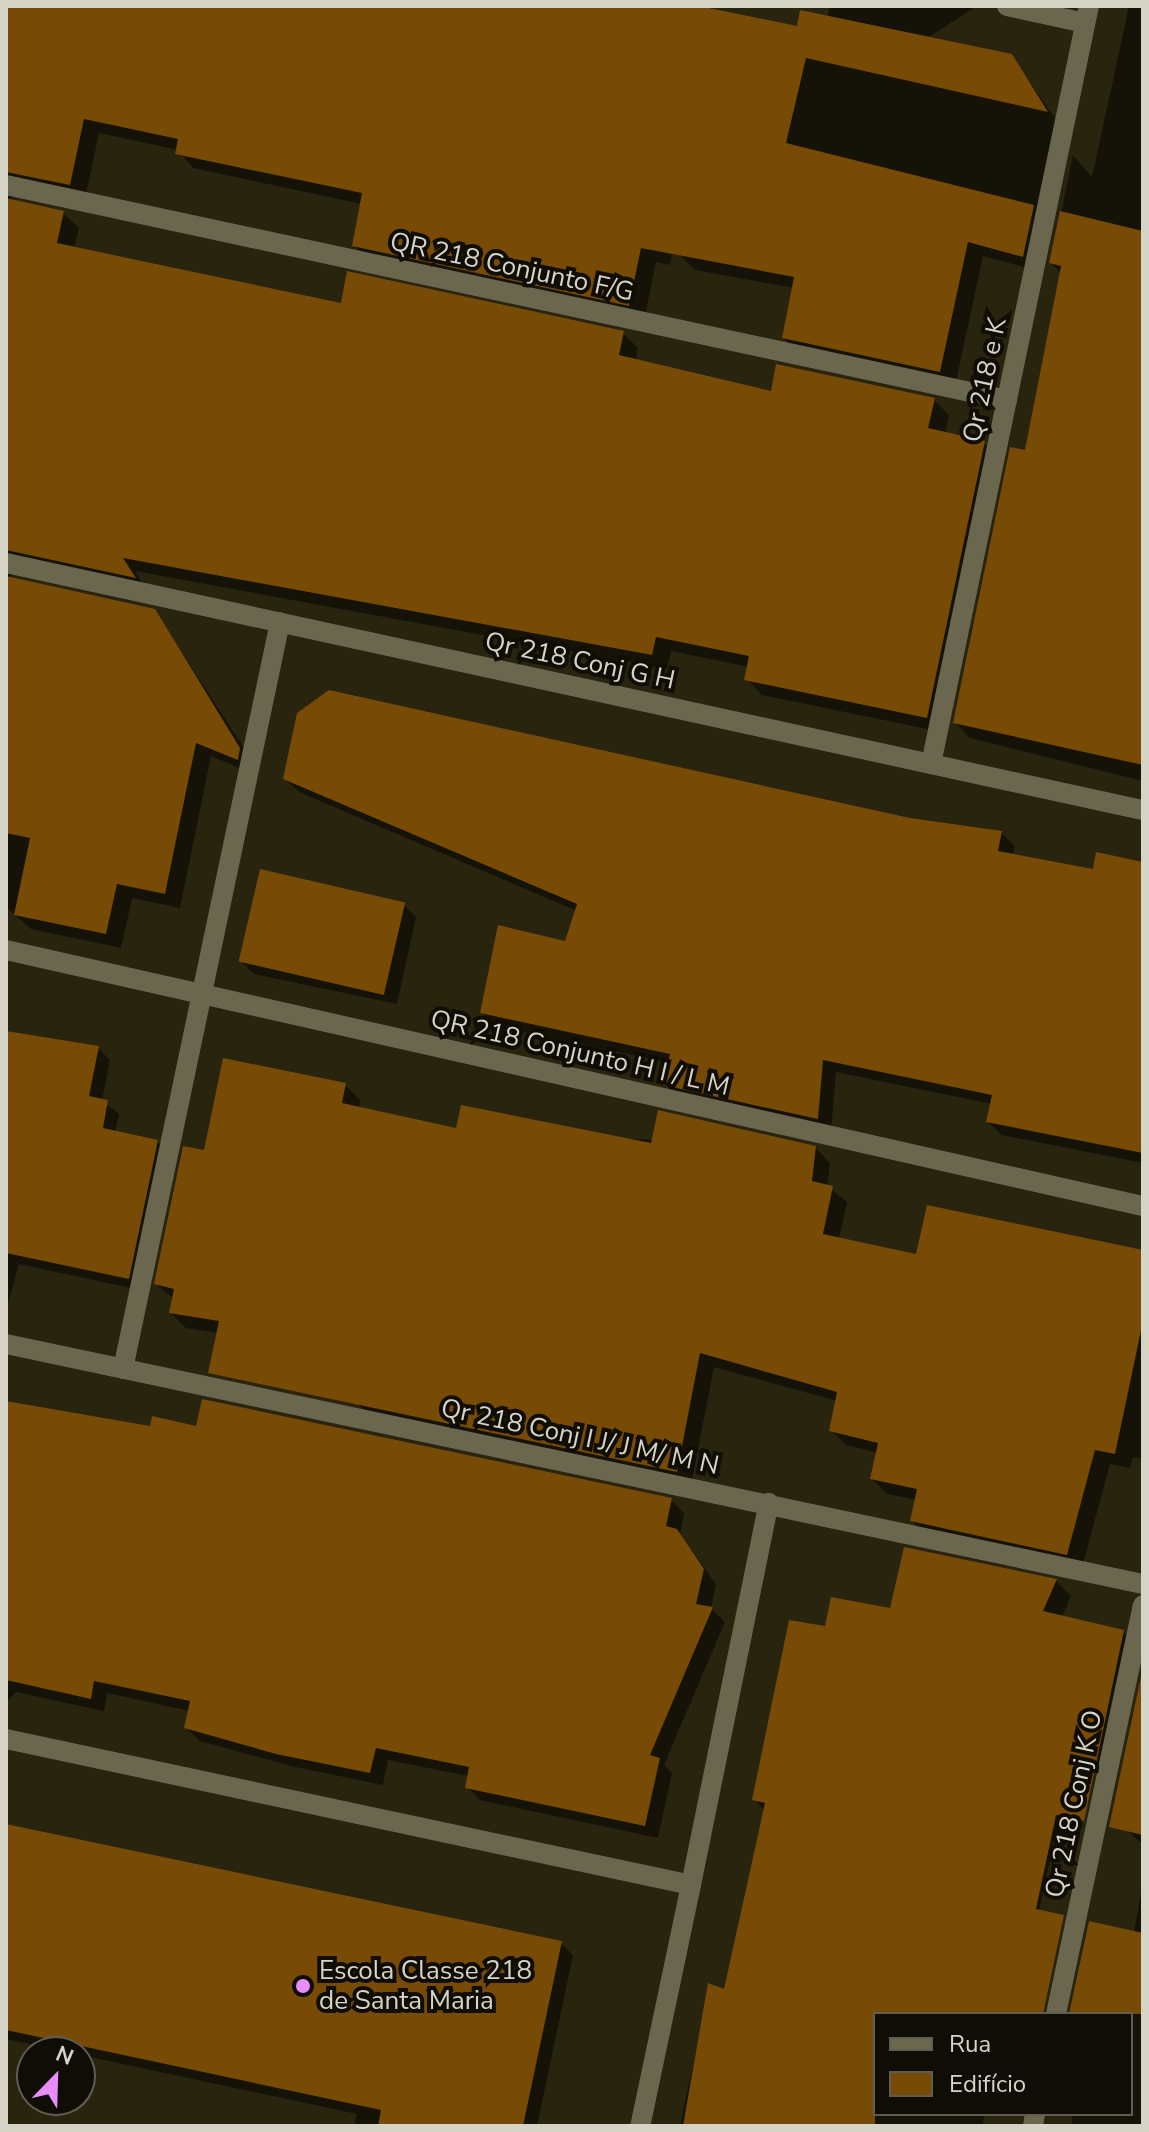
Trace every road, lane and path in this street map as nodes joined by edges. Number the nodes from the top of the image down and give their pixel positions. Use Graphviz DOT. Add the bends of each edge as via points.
graph roads {
  1 [pos="1007,6"];
  2 [pos="1087,14"];
  3 [pos="6,185"];
  4 [pos="1007,400"];
  5 [pos="6,563"];
  6 [pos="280,622"];
  7 [pos="931,764"];
  8 [pos="1143,810"];
  9 [pos="6,950"];
  10 [pos="202,994"];
  11 [pos="1143,1206"];
  12 [pos="6,1344"];
  13 [pos="123,1369"];
  14 [pos="769,1503"];
  15 [pos="1143,1584"];
  16 [pos="1143,1605"];
  17 [pos="6,1739"];
  18 [pos="691,1885"];
  19 [pos="1056,2012"];
  20 [pos="640,2126"];
  1 -- 2 [label="street"];
  2 -- 4 [label="street, Qr 218 e K"];
  3 -- 4 [label="street, QR 218 Conjunto F/G"];
  4 -- 7 [label="street, Qr 218 e K"];
  5 -- 6 [label="street, Qr 218 Conj G H"];
  6 -- 7 [label="street, Qr 218 Conj G H"];
  6 -- 10 [label="street"];
  7 -- 8 [label="street, Qr 218 Conj G H"];
  9 -- 10 [label="street, QR 218 Conjunto H I / L M"];
  10 -- 11 [label="street, QR 218 Conjunto H I / L M"];
  10 -- 13 [label="street"];
  12 -- 13 [label="street, Qr 218 Conj I J/ J M/ M N"];
  13 -- 14 [label="street, Qr 218 Conj I J/ J M/ M N"];
  14 -- 15 [label="street, Qr 218 Conj I J/ J M/ M N"];
  14 -- 18 [label="street"];
  16 -- 19 [label="street, Qr 218 Conj K O"];
  17 -- 18 [label="street"];
  18 -- 20 [label="street"];
}
